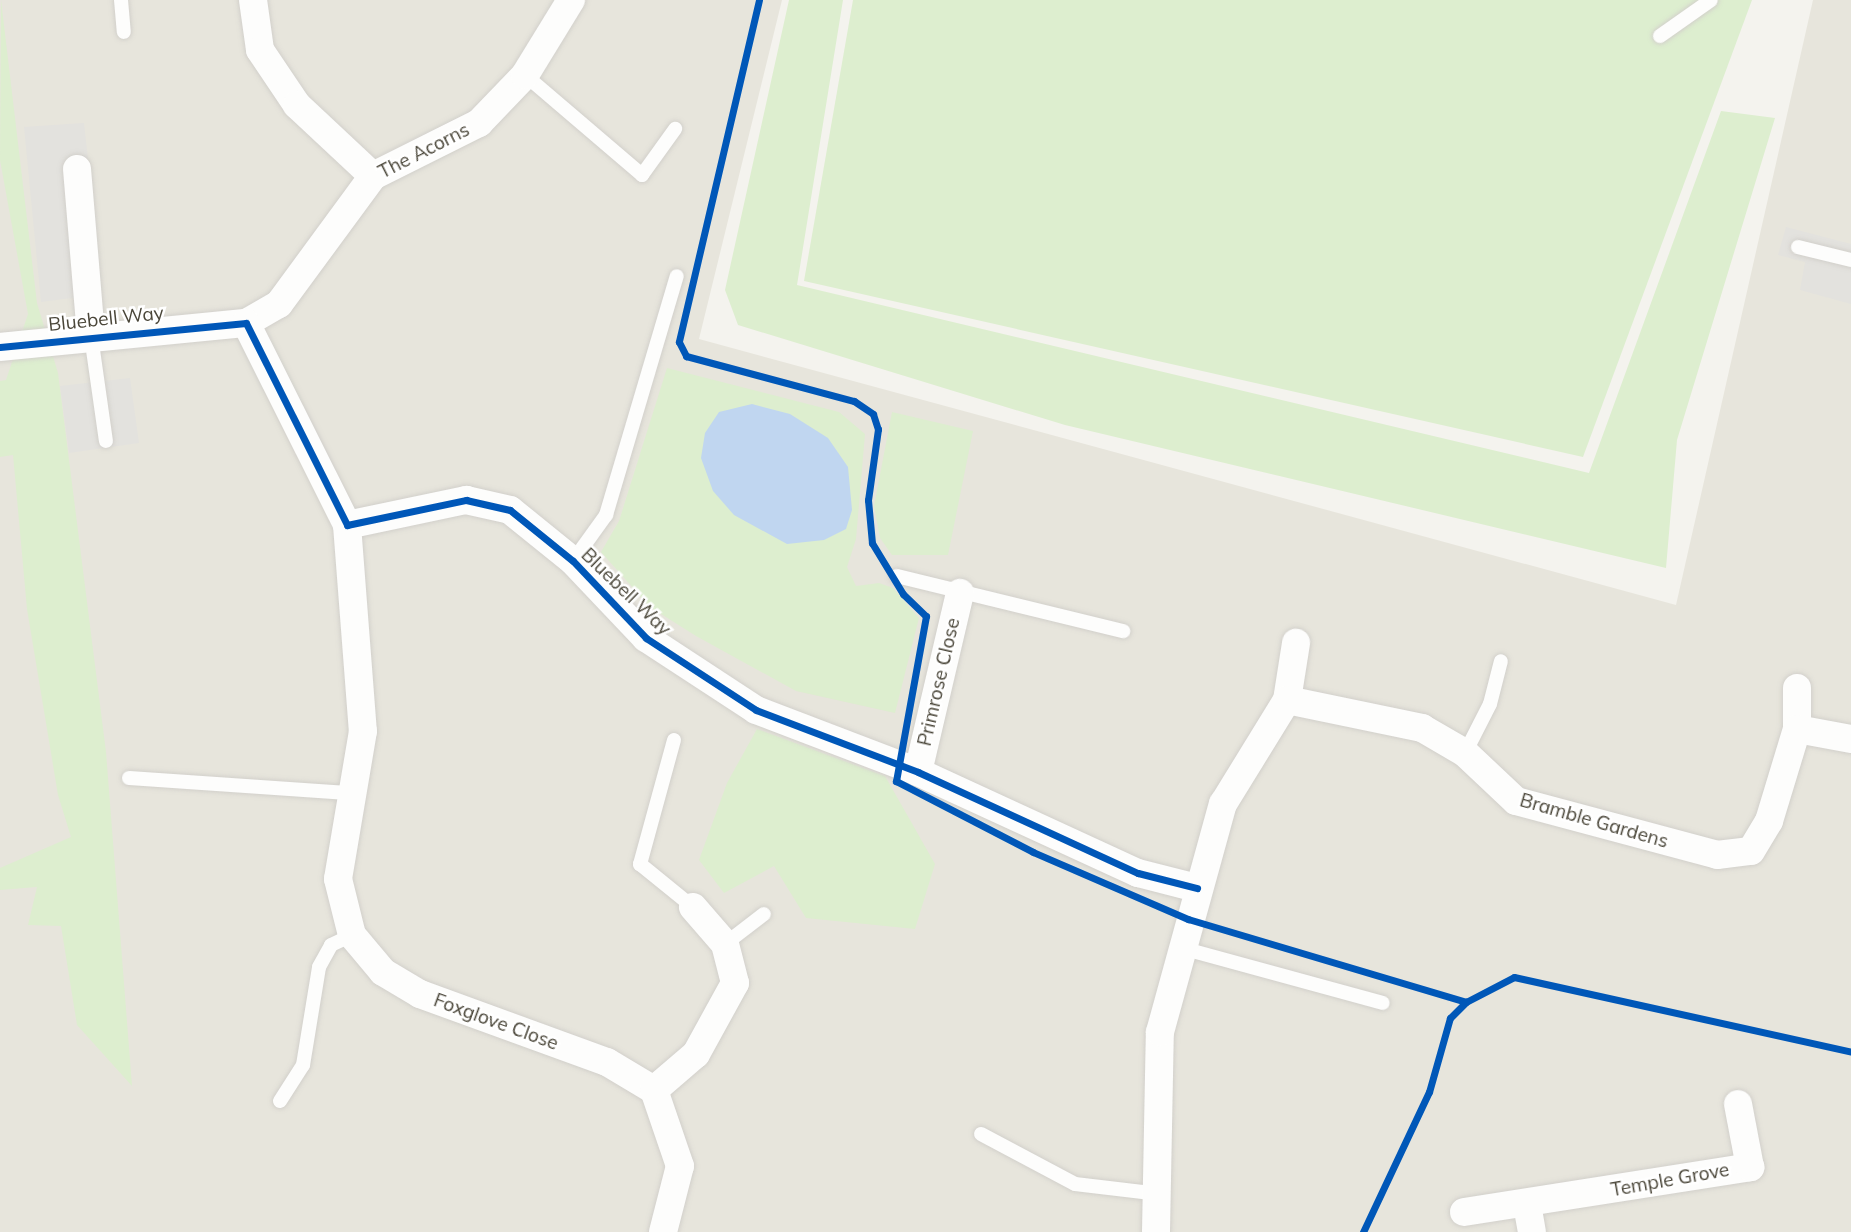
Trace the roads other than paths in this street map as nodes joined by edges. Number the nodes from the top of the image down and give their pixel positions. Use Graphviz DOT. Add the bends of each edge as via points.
graph roads {
  1 [pos="121,0"];
  2 [pos="253,0"];
  3 [pos="571,0"];
  4 [pos="1711,0"];
  5 [pos="124,32"];
  6 [pos="1660,36"];
  7 [pos="525,75"];
  8 [pos="675,129"];
  9 [pos="77,169"];
  10 [pos="373,176"];
  11 [pos="1798,247"];
  12 [pos="1851,260"];
  13 [pos="677,276"];
  14 [pos="246,323"];
  15 [pos="90,335"];
  16 [pos="0,347"];
  17 [pos="106,441"];
  18 [pos="347,525"];
  19 [pos="573,561"];
  20 [pos="897,576"];
  21 [pos="960,593"];
  22 [pos="1123,631"];
  23 [pos="1296,643"];
  24 [pos="1501,661"];
  25 [pos="1797,688"];
  26 [pos="1287,700"];
  27 [pos="1797,729"];
  28 [pos="1851,738"];
  29 [pos="674,740"];
  30 [pos="1465,753"];
  31 [pos="918,772"];
  32 [pos="129,778"];
  33 [pos="351,793"];
  34 [pos="1197,888"];
  35 [pos="693,906"];
  36 [pos="764,914"];
  37 [pos="352,935"];
  38 [pos="725,944"];
  39 [pos="1182,948"];
  40 [pos="1383,1003"];
  41 [pos="654,1090"];
  42 [pos="281,1101"];
  43 [pos="1738,1104"];
  44 [pos="981,1134"];
  45 [pos="1158,1194"];
  46 [pos="1527,1204"];
  47 [pos="1464,1212"];
  48 [pos="663,1232"];
  49 [pos="1157,1232"];
  50 [pos="1532,1232"];
  1 -- 5 [label="lane"];
  2 -- 10 [label="street" via="260,50 297,105"];
  3 -- 7 [label="street, The Acorns"];
  4 -- 6 [label="lane"];
  7 -- 8 [label="lane" via="642,175"];
  7 -- 10 [label="street, The Acorns" via="479,123"];
  9 -- 15 [label="street, Bluebell Way"];
  10 -- 14 [label="street, The Acorns" via="279,304"];
  11 -- 12 [label="lane"];
  13 -- 19 [label="lane, Bluebell Way" via="606,515"];
  14 -- 15 [label="street, Bluebell Way"];
  14 -- 18 [label="street"];
  15 -- 16 [label="street, Bluebell Way"];
  15 -- 17 [label="lane"];
  18 -- 19 [label="street, Bluebell Way" via="466,500 510,509"];
  18 -- 33 [label="street, Foxglove Close" via="363,730"];
  19 -- 31 [label="street, Bluebell Way" via="646,638 756,710"];
  20 -- 21 [label="lane, Primrose Close"];
  21 -- 22 [label="lane, Primrose Close"];
  21 -- 31 [label="street, Primrose Close"];
  23 -- 26 [label="street"];
  24 -- 30 [label="lane" via="1490,704"];
  25 -- 27 [label="street, Bramble Gardens"];
  26 -- 30 [label="street, Bramble Gardens" via="1422,728"];
  26 -- 34 [label="street" via="1223,804"];
  27 -- 28 [label="street"];
  27 -- 30 [label="street, Bramble Gardens" via="1769,821 1751,851 1717,855 1516,801"];
  29 -- 35 [label="lane" via="640,864"];
  31 -- 34 [label="street, Bluebell Way" via="1138,873"];
  32 -- 33 [label="lane"];
  33 -- 37 [label="street, Foxglove Close" via="338,879"];
  34 -- 39 [label="street"];
  35 -- 38 [label="street"];
  36 -- 38 [label="lane"];
  37 -- 41 [label="street, Foxglove Close" via="383,972 420,994 607,1062"];
  37 -- 42 [label="lane" via="331,945 319,967 303,1065"];
  38 -- 41 [label="street" via="735,984 696,1054"];
  39 -- 40 [label="lane"];
  39 -- 45 [label="street" via="1160,1032"];
  41 -- 48 [label="street" via="680,1166"];
  43 -- 46 [label="street, Temple Grove" via="1750,1167"];
  44 -- 45 [label="lane" via="1075,1184"];
  45 -- 49 [label="street"];
  46 -- 47 [label="street, Temple Grove"];
  46 -- 50 [label="street"];
}
